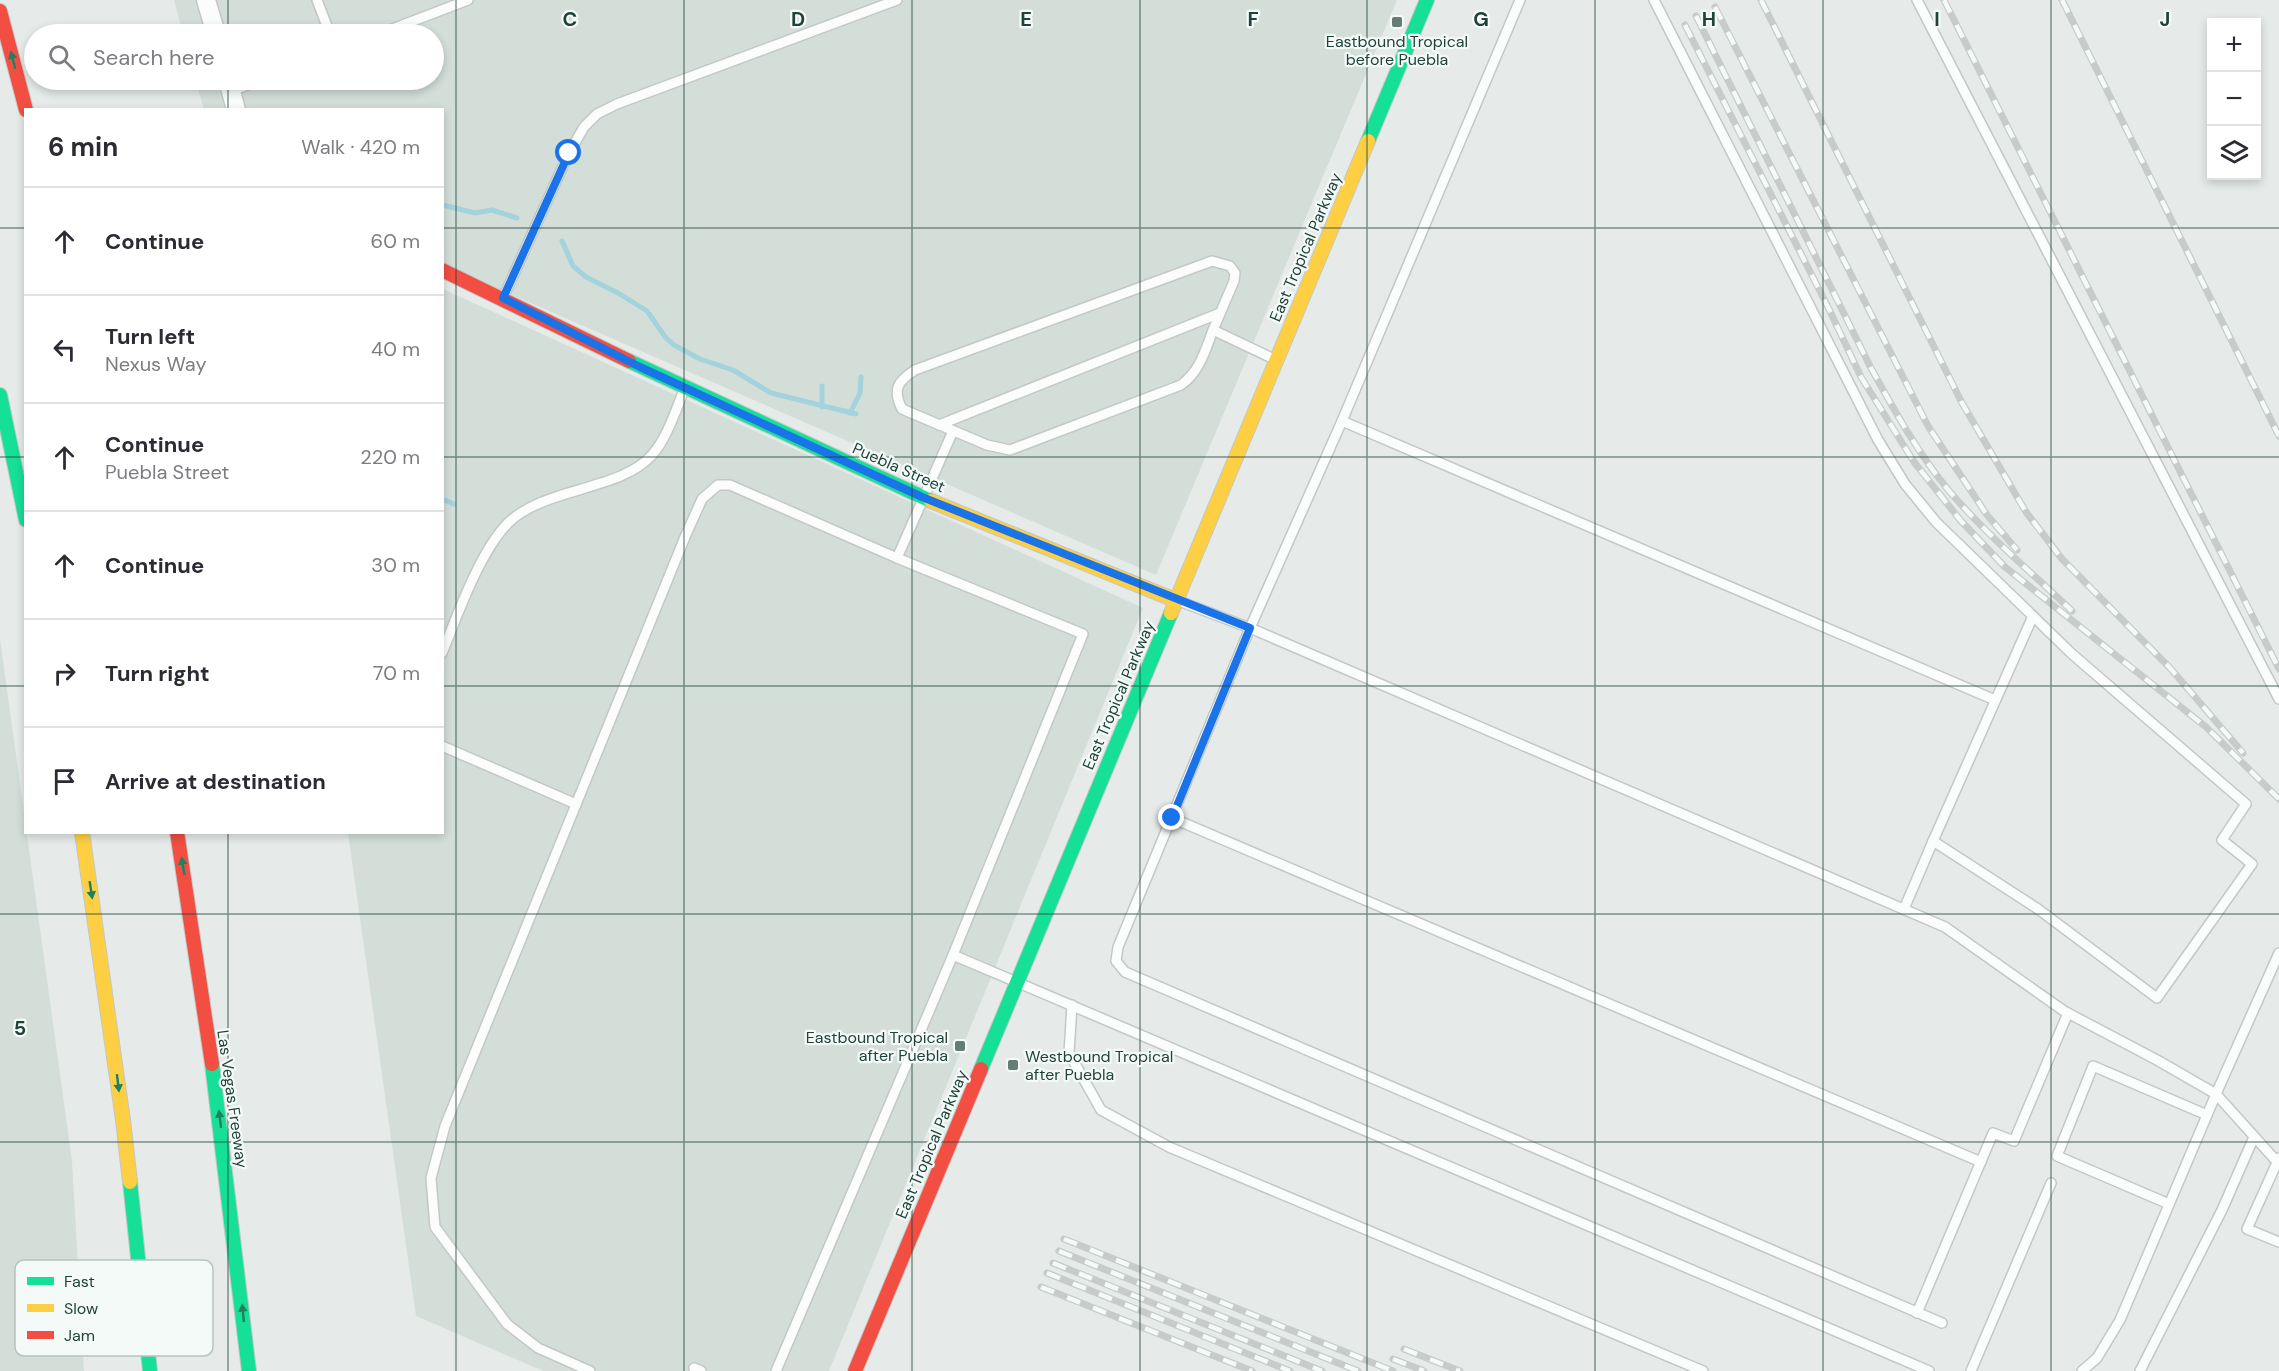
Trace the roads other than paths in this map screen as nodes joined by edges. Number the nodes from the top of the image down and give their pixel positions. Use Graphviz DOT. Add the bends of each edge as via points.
graph roads {
  1 [pos="206,0"];
  2 [pos="317,0"];
  3 [pos="468,0"];
  4 [pos="897,0"];
  5 [pos="1426,0"];
  6 [pos="1520,0"];
  7 [pos="1654,0"];
  8 [pos="1917,0"];
  9 [pos="0,11"];
  10 [pos="213,24"];
  11 [pos="326,24"];
  12 [pos="405,24"];
  13 [pos="230,90"];
  14 [pos="25,108"];
  15 [pos="235,108"];
  16 [pos="444,271"];
  17 [pos="503,298"];
  18 [pos="1220,313"];
  19 [pos="1212,330"];
  20 [pos="1276,360"];
  21 [pos="685,388"];
  22 [pos="0,395"];
  23 [pos="1342,421"];
  24 [pos="939,425"];
  25 [pos="953,431"];
  26 [pos="922,497"];
  27 [pos="24,510"];
  28 [pos="897,558"];
  29 [pos="1175,600"];
  30 [pos="2033,616"];
  31 [pos="1250,628"];
  32 [pos="444,648"];
  33 [pos="2279,699"];
  34 [pos="1995,700"];
  35 [pos="444,747"];
  36 [pos="576,804"];
  37 [pos="1172,818"];
  38 [pos="82,834"];
  39 [pos="177,834"];
  40 [pos="1933,841"];
  41 [pos="188,899"];
  42 [pos="1904,909"];
  43 [pos="2279,953"];
  44 [pos="953,955"];
  45 [pos="1017,981"];
  46 [pos="1072,1005"];
  47 [pos="2068,1013"];
  48 [pos="2216,1094"];
  49 [pos="2207,1115"];
  50 [pos="233,1121"];
  51 [pos="2254,1137"];
  52 [pos="2278,1161"];
  53 [pos="1981,1162"];
  54 [pos="2051,1183"];
  55 [pos="2169,1204"];
  56 [pos="2279,1242"];
  57 [pos="138,1260"];
  58 [pos="1917,1313"];
  59 [pos="1942,1323"];
  60 [pos="148,1356"];
  61 [pos="150,1371"];
  62 [pos="249,1371"];
  63 [pos="590,1371"];
  64 [pos="776,1371"];
  65 [pos="855,1371"];
  66 [pos="1703,1371"];
  67 [pos="1929,1371"];
  68 [pos="1971,1371"];
  69 [pos="2082,1371"];
  70 [pos="2139,1371"];
  1 -- 10 [label="street"];
  2 -- 11 [label="lane"];
  3 -- 12 [label="lane"];
  4 -- 17 [label="lane" via="597,114 569,153"];
  5 -- 20 [label="main road, East Tropical Parkway"];
  6 -- 23 [label="lane"];
  7 -- 30 [label="lane" via="1878,440 1905,484 1936,522"];
  8 -- 33 [label="lane"];
  14 -- 9 [label="main road, one-way"];
  13 -- 15 [label="street"];
  16 -- 17 [label="main road, Puebla Street"];
  17 -- 21 [label="main road, Puebla Street"];
  18 -- 19 [label="lane"];
  18 -- 24 [label="lane"];
  18 -- 24 [label="lane" via="1235,273 1230,266 1212,261 915,370 897,387 897,399 902,409"];
  19 -- 20 [label="lane"];
  19 -- 25 [label="lane" via="1199,367 1181,385 1010,450"];
  20 -- 29 [label="main road, East Tropical Parkway"];
  21 -- 26 [label="main road, Puebla Street"];
  21 -- 32 [label="lane" via="667,432 651,456 631,471 535,505 508,523 466,595"];
  22 -- 27 [label="main road"];
  23 -- 31 [label="lane"];
  23 -- 34 [label="lane"];
  24 -- 25 [label="lane"];
  25 -- 26 [label="lane"];
  26 -- 28 [label="lane"];
  26 -- 29 [label="main road, Puebla Street"];
  28 -- 36 [label="lane" via="730,485 718,485 702,499 685,537"];
  28 -- 44 [label="lane" via="1083,634"];
  29 -- 31 [label="lane"];
  29 -- 45 [label="main road, East Tropical Parkway"];
  30 -- 34 [label="lane"];
  30 -- 40 [label="lane" via="2246,804 2222,840 2252,864 2157,998 2038,909"];
  31 -- 37 [label="lane"];
  31 -- 42 [label="lane"];
  34 -- 40 [label="lane"];
  35 -- 36 [label="lane"];
  36 -- 63 [label="lane" via="445,1126 431,1178 435,1227 507,1324 538,1348"];
  37 -- 53 [label="lane"];
  37 -- 58 [label="lane" via="1118,947 1116,961 1125,972"];
  38 -- 57 [label="main road, one-way" via="123,1120"];
  41 -- 39 [label="main road, Las Vegas Freeway, one-way"];
  40 -- 42 [label="lane"];
  41 -- 50 [label="main road"];
  62 -- 41 [label="main road, Las Vegas Freeway, one-way" via="218,1106"];
  42 -- 47 [label="lane" via="1945,927"];
  43 -- 48 [label="lane"];
  44 -- 45 [label="lane"];
  44 -- 64 [label="lane"];
  45 -- 46 [label="lane"];
  45 -- 65 [label="main road, East Tropical Parkway"];
  46 -- 66 [label="lane" via="1070,1053 1101,1110 1169,1147"];
  46 -- 67 [label="lane"];
  47 -- 48 [label="lane"];
  47 -- 53 [label="lane" via="2014,1141 1994,1133"];
  48 -- 49 [label="lane"];
  48 -- 51 [label="lane"];
  49 -- 55 [label="lane"];
  49 -- 55 [label="lane" via="2093,1066 2057,1156"];
  51 -- 52 [label="lane"];
  51 -- 70 [label="lane" via="2222,1210"];
  52 -- 56 [label="lane" via="2247,1228"];
  53 -- 58 [label="lane"];
  54 -- 68 [label="lane"];
  55 -- 69 [label="lane" via="2121,1320 2097,1358"];
  58 -- 59 [label="lane"];
  60 -- 61 [label="main road, one-way"];
}
